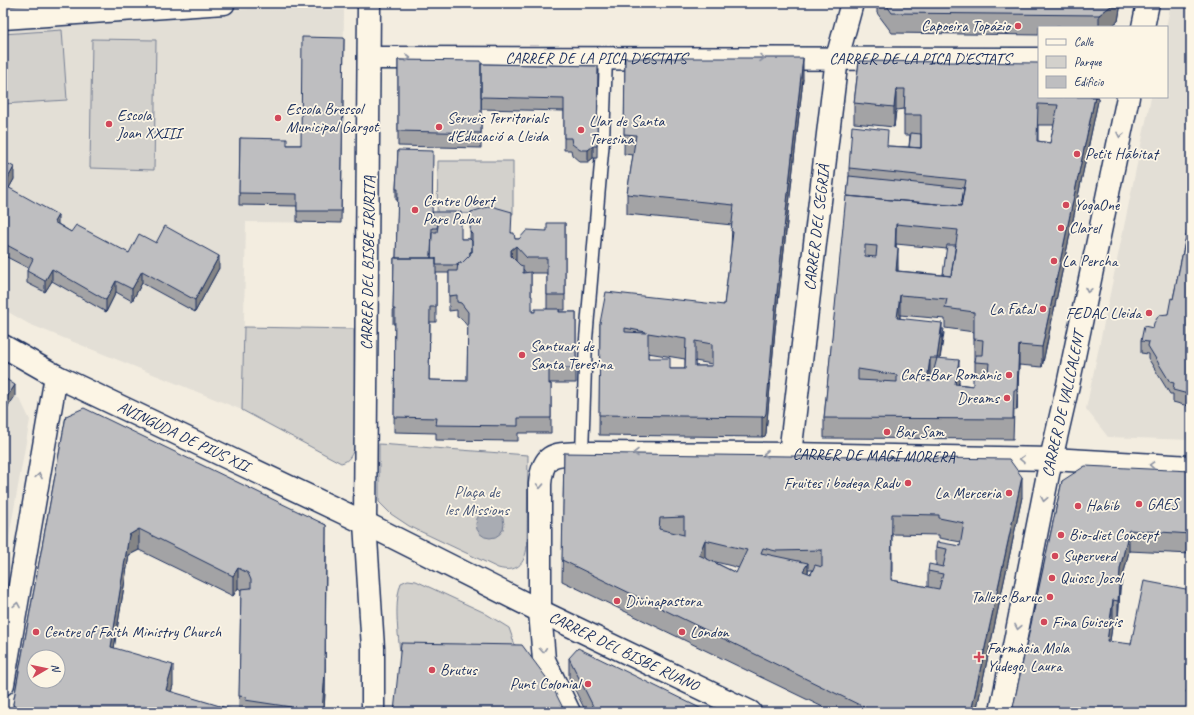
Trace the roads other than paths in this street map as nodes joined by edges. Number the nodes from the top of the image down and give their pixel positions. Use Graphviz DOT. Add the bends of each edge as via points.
graph roads {
  1 [pos="224,3"];
  2 [pos="369,3"];
  3 [pos="852,3"];
  4 [pos="1148,3"];
  5 [pos="3,18"];
  6 [pos="1143,26"];
  7 [pos="370,58"];
  8 [pos="606,58"];
  9 [pos="837,58"];
  10 [pos="1038,59"];
  11 [pos="1128,98"];
  12 [pos="573,318"];
  13 [pos="588,318"];
  14 [pos="3,346"];
  15 [pos="56,376"];
  16 [pos="582,453"];
  17 [pos="790,454"];
  18 [pos="1051,459"];
  19 [pos="1191,467"];
  20 [pos="365,523"];
  21 [pos="540,611"];
  22 [pos="3,684"];
  23 [pos="373,712"];
  24 [pos="569,712"];
  25 [pos="750,712"];
  26 [pos="1001,712"];
  1 -- 5 [label="street"];
  2 -- 7 [label="street, CARRER DEL BISBE IRURITA"];
  3 -- 9 [label="street, CARRER DEL SEGRIÀ"];
  4 -- 6 [label="street"];
  7 -- 8 [label="street, CARRER DE LA PICA D'ESTATS, one-way"];
  7 -- 20 [label="street, CARRER DEL BISBE IRURITA"];
  8 -- 9 [label="street, CARRER DE LA PICA D'ESTATS, one-way"];
  8 -- 13 [label="lane" via="603,140"];
  9 -- 10 [label="street, CARRER DE LA PICA D'ESTATS"];
  9 -- 17 [label="street, CARRER DEL SEGRIÀ"];
  11 -- 18 [label="street, CARRER DE VALLCALENT, one-way"];
  12 -- 13 [label="lane"];
  13 -- 16 [label="lane"];
  14 -- 15 [label="street, AVINGUDA DE PIUS XII"];
  15 -- 20 [label="street, AVINGUDA DE PIUS XII"];
  22 -- 15 [label="street, one-way"];
  17 -- 16 [label="street, CARRER DE MAGÍ MORERA, one-way"];
  16 -- 21 [label="street, CARRER DE MAGÍ MORERA, one-way" via="557,454 550,458 541,472"];
  18 -- 17 [label="street, CARRER DE MAGÍ MORERA, one-way"];
  19 -- 18 [label="street, CARRER DE MAGÍ MORERA, one-way"];
  18 -- 26 [label="street, CARRER DE VALLCALENT, one-way"];
  20 -- 21 [label="street"];
  20 -- 23 [label="street, CARRER DEL BISBE IRURITA" via="373,648"];
  21 -- 24 [label="street, one-way" via="544,660"];
  21 -- 25 [label="street, CARRER DEL BISBE RUANO"];
}
